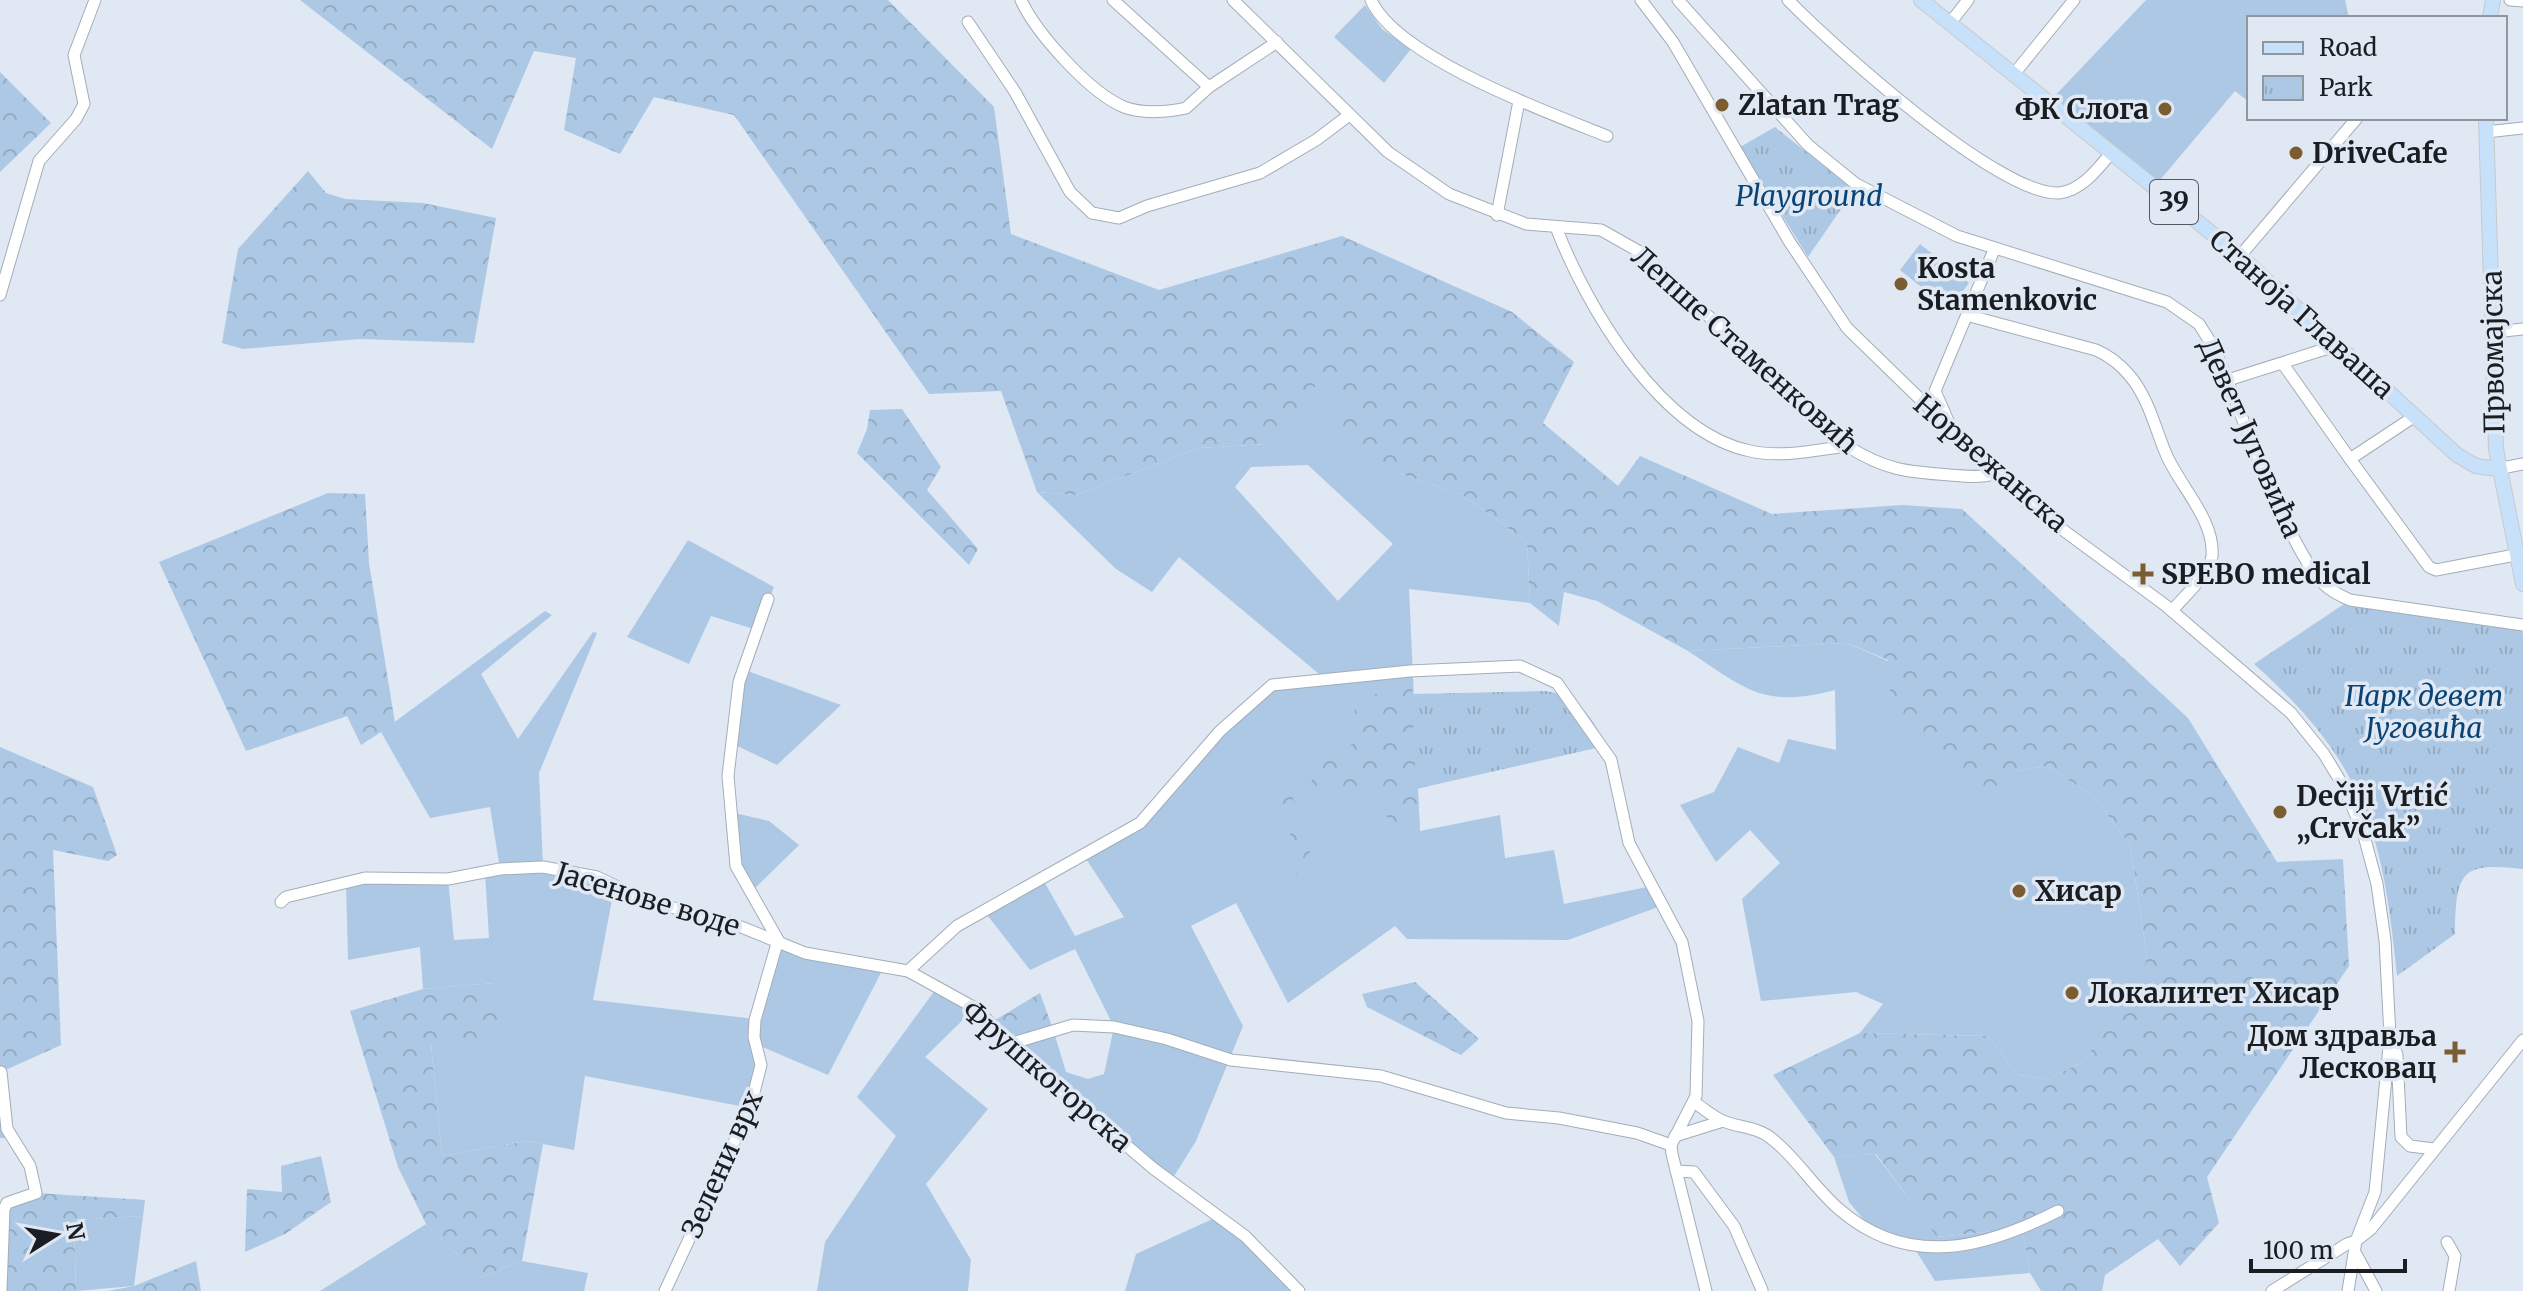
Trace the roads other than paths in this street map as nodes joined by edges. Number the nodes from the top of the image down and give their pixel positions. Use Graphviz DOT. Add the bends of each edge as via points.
graph roads {
  1 [pos="95,0"];
  2 [pos="1021,0"];
  3 [pos="1113,0"];
  4 [pos="1233,0"];
  5 [pos="1371,0"];
  6 [pos="1641,0"];
  7 [pos="1678,0"];
  8 [pos="1788,0"];
  9 [pos="1921,0"];
  10 [pos="1968,0"];
  11 [pos="2074,0"];
  12 [pos="2510,0"];
  13 [pos="2523,1"];
  14 [pos="968,22"];
  15 [pos="1950,23"];
  16 [pos="1277,42"];
  17 [pos="2014,74"];
  18 [pos="1209,87"];
  19 [pos="1519,101"];
  20 [pos="1348,116"];
  21 [pos="2355,120"];
  22 [pos="2486,125"];
  23 [pos="2523,128"];
  24 [pos="1607,136"];
  25 [pos="2111,153"];
  26 [pos="1497,215"];
  27 [pos="1556,227"];
  28 [pos="1994,250"];
  29 [pos="2240,256"];
  30 [pos="0,295"];
  31 [pos="1970,316"];
  32 [pos="2523,329"];
  33 [pos="2494,332"];
  34 [pos="2338,345"];
  35 [pos="2283,364"];
  36 [pos="2228,380"];
  37 [pos="2415,416"];
  38 [pos="1954,435"];
  39 [pos="1847,446"];
  40 [pos="2350,459"];
  41 [pos="2523,464"];
  42 [pos="2497,469"];
  43 [pos="1994,474"];
  44 [pos="2515,555"];
  45 [pos="2523,584"];
  46 [pos="768,599"];
  47 [pos="2172,611"];
  48 [pos="2523,625"];
  49 [pos="281,902"];
  50 [pos="778,940"];
  51 [pos="908,971"];
  52 [pos="2390,1036"];
  53 [pos="2523,1040"];
  54 [pos="1013,1043"];
  55 [pos="1,1072"];
  56 [pos="1695,1103"];
  57 [pos="1723,1121"];
  58 [pos="1673,1141"];
  59 [pos="2434,1149"];
  60 [pos="1676,1171"];
  61 [pos="2058,1211"];
  62 [pos="2356,1241"];
  63 [pos="2447,1242"];
  64 [pos="2356,1254"];
  65 [pos="1762,1290"];
  66 [pos="1,1291"];
  67 [pos="665,1291"];
  68 [pos="1299,1291"];
  69 [pos="1706,1291"];
  70 [pos="2272,1291"];
  71 [pos="2348,1291"];
  72 [pos="2376,1291"];
  73 [pos="2449,1291"];
  1 -- 30 [label="street" via="74,55 84,104 33,174"];
  2 -- 18 [label="street" via="1050,44 1122,107 1186,108"];
  3 -- 18 [label="street"];
  4 -- 16 [label="street, Лепше Стаменковић"];
  5 -- 19 [label="street" via="1398,34"];
  6 -- 38 [label="street, Норвежанска" via="1673,42 1829,304"];
  7 -- 28 [label="street, Девет Југовића" via="1828,163 1884,201"];
  8 -- 25 [label="street" via="1982,164 2060,193 2080,184"];
  9 -- 15 [label="main road, Станоја Главаша / 39"];
  10 -- 15 [label="street"];
  11 -- 17 [label="street"];
  12 -- 13 [label="street"];
  14 -- 20 [label="street" via="1015,92 1065,185 1078,203 1104,218 1119,218 1260,173"];
  15 -- 17 [label="main road, Станоја Главаша / 39"];
  16 -- 18 [label="street"];
  16 -- 20 [label="street, Лепше Стаменковић"];
  17 -- 25 [label="main road, Станоја Главаша / 39"];
  19 -- 24 [label="street"];
  19 -- 26 [label="street"];
  20 -- 26 [label="street, Лепше Стаменковић" via="1421,176"];
  21 -- 29 [label="street"];
  22 -- 23 [label="street"];
  22 -- 33 [label="main road, Првомајска"];
  25 -- 29 [label="main road, Станоја Главаша / 39"];
  26 -- 27 [label="street, Лепше Стаменковић"];
  27 -- 39 [label="street, Лепше Стаменковић" via="1589,227 1640,252"];
  27 -- 39 [label="street" via="1621,348 1676,411 1719,440 1747,451 1792,453"];
  28 -- 31 [label="street"];
  28 -- 36 [label="street, Девет Југовића" via="2178,308 2205,333"];
  29 -- 34 [label="main road, Станоја Главаша / 39"];
  31 -- 38 [label="street" via="1935,391"];
  31 -- 47 [label="street" via="2096,350 2131,376 2202,519 2210,546 2210,561"];
  32 -- 33 [label="street"];
  33 -- 42 [label="main road, Првомајска"];
  34 -- 35 [label="street"];
  34 -- 37 [label="main road, Станоја Главаша / 39"];
  35 -- 36 [label="street"];
  35 -- 40 [label="street"];
  36 -- 48 [label="street, Девет Југовића" via="2295,535 2313,572 2330,591 2350,600"];
  37 -- 40 [label="street"];
  37 -- 42 [label="main road, Станоја Главаша / 39" via="2464,460"];
  38 -- 43 [label="street, Норвежанска"];
  39 -- 43 [label="street, Лепше Стаменковић" via="1899,472"];
  40 -- 44 [label="street" via="2429,567"];
  41 -- 42 [label="street"];
  42 -- 44 [label="main road, Првомајска"];
  43 -- 47 [label="street, Норвежанска"];
  44 -- 45 [label="main road, Првомајска"];
  46 -- 50 [label="street" via="739,682 728,776 736,866"];
  47 -- 52 [label="street, Норвежанска" via="2291,713 2324,754 2354,806 2377,884"];
  49 -- 50 [label="street, Јасенове воде" via="365,878 448,879 543,867 597,877 647,901"];
  50 -- 51 [label="street, Фрушкогорска" via="805,953"];
  50 -- 67 [label="street, Зелени врх" via="755,1020 760,1077"];
  51 -- 54 [label="street, Фрушкогорска" via="975,1008"];
  51 -- 56 [label="street" via="957,926 1140,823 1220,731 1272,685 1520,666 1557,683 1611,760 1629,843 1682,942 1698,1021"];
  52 -- 59 [label="street" via="2397,1055 2401,1137 2410,1146"];
  52 -- 62 [label="street" via="2375,1192"];
  53 -- 59 [label="street"];
  54 -- 58 [label="street" via="1073,1025 1114,1027 1231,1060 1381,1076 1506,1113"];
  54 -- 68 [label="street, Фрушкогорска" via="1154,1169 1245,1236"];
  55 -- 66 [label="street" via="7,1129 30,1166 36,1193 7,1203 4,1209"];
  56 -- 57 [label="street"];
  56 -- 58 [label="street"];
  57 -- 58 [label="street"];
  57 -- 61 [label="street" via="1772,1139 1841,1211 1906,1247 1958,1244 2015,1232"];
  58 -- 60 [label="street"];
  59 -- 62 [label="street"];
  60 -- 65 [label="street" via="1694,1172 1729,1218"];
  60 -- 69 [label="street"];
  62 -- 64 [label="street"];
  62 -- 70 [label="street"];
  63 -- 73 [label="street" via="2455,1256"];
  64 -- 71 [label="street"];
  64 -- 72 [label="street"];
}
